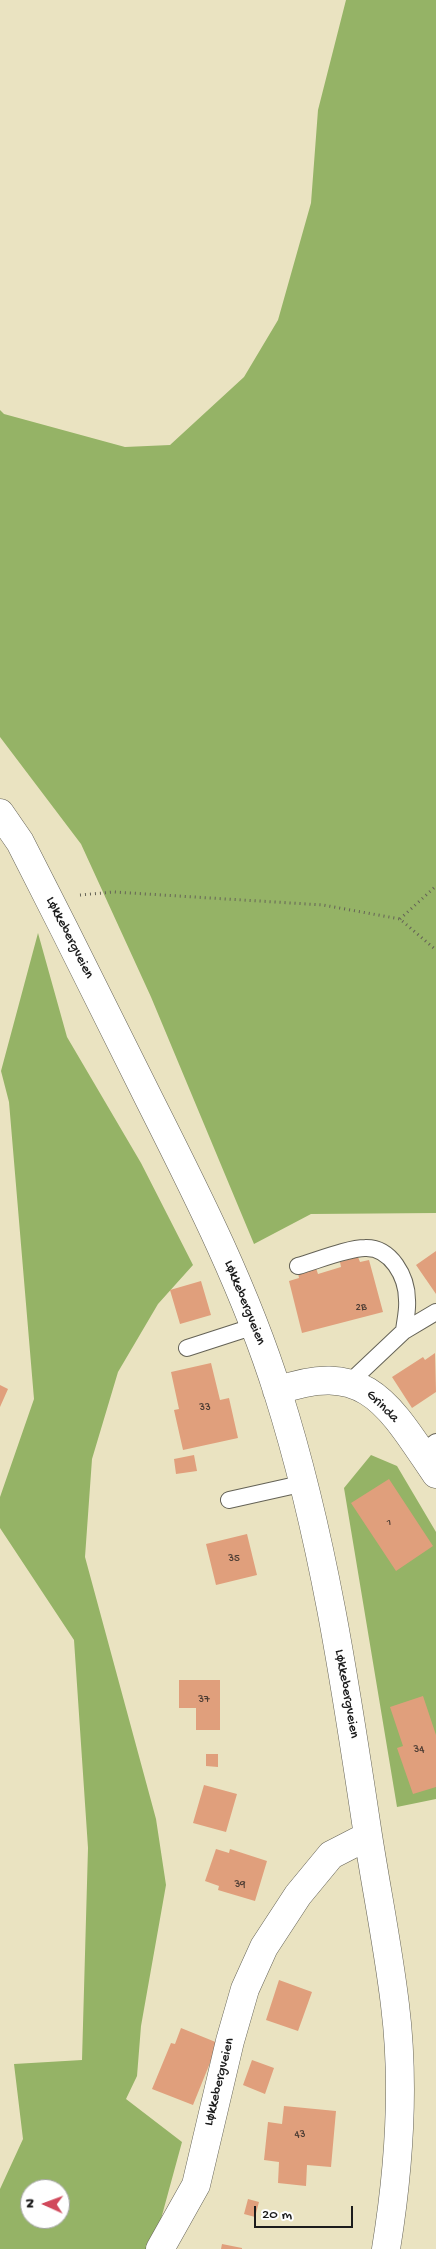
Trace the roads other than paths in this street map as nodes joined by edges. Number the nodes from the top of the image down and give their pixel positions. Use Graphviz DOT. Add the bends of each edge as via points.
graph roads {
  1 [pos="0,813"];
  2 [pos="298,1266"];
  3 [pos="436,1312"];
  4 [pos="255,1326"];
  5 [pos="404,1331"];
  6 [pos="187,1348"];
  7 [pos="350,1382"];
  8 [pos="277,1391"];
  9 [pos="431,1456"];
  10 [pos="305,1483"];
  11 [pos="229,1500"];
  12 [pos="368,1836"];
  13 [pos="160,2249"];
  14 [pos="386,2249"];
  1 -- 4 [label="street, Løkkebergveien" via="20,842 201,1203"];
  2 -- 5 [label="lane" via="365,1248 380,1250 402,1275 408,1299"];
  3 -- 5 [label="lane"];
  4 -- 6 [label="lane"];
  4 -- 8 [label="street, Løkkebergveien"];
  5 -- 7 [label="lane"];
  7 -- 8 [label="street, Grinda" via="331,1379 300,1383"];
  7 -- 9 [label="street, Grinda" via="368,1391"];
  8 -- 10 [label="street, Løkkebergveien"];
  10 -- 11 [label="lane"];
  10 -- 12 [label="street, Løkkebergveien" via="328,1589"];
  12 -- 13 [label="street, Løkkebergveien" via="331,1855 298,1895 264,1947 245,1988 232,2032 196,2185"];
  12 -- 14 [label="street, Løkkebergveien" via="383,1912 398,2045 398,2146"];
}
